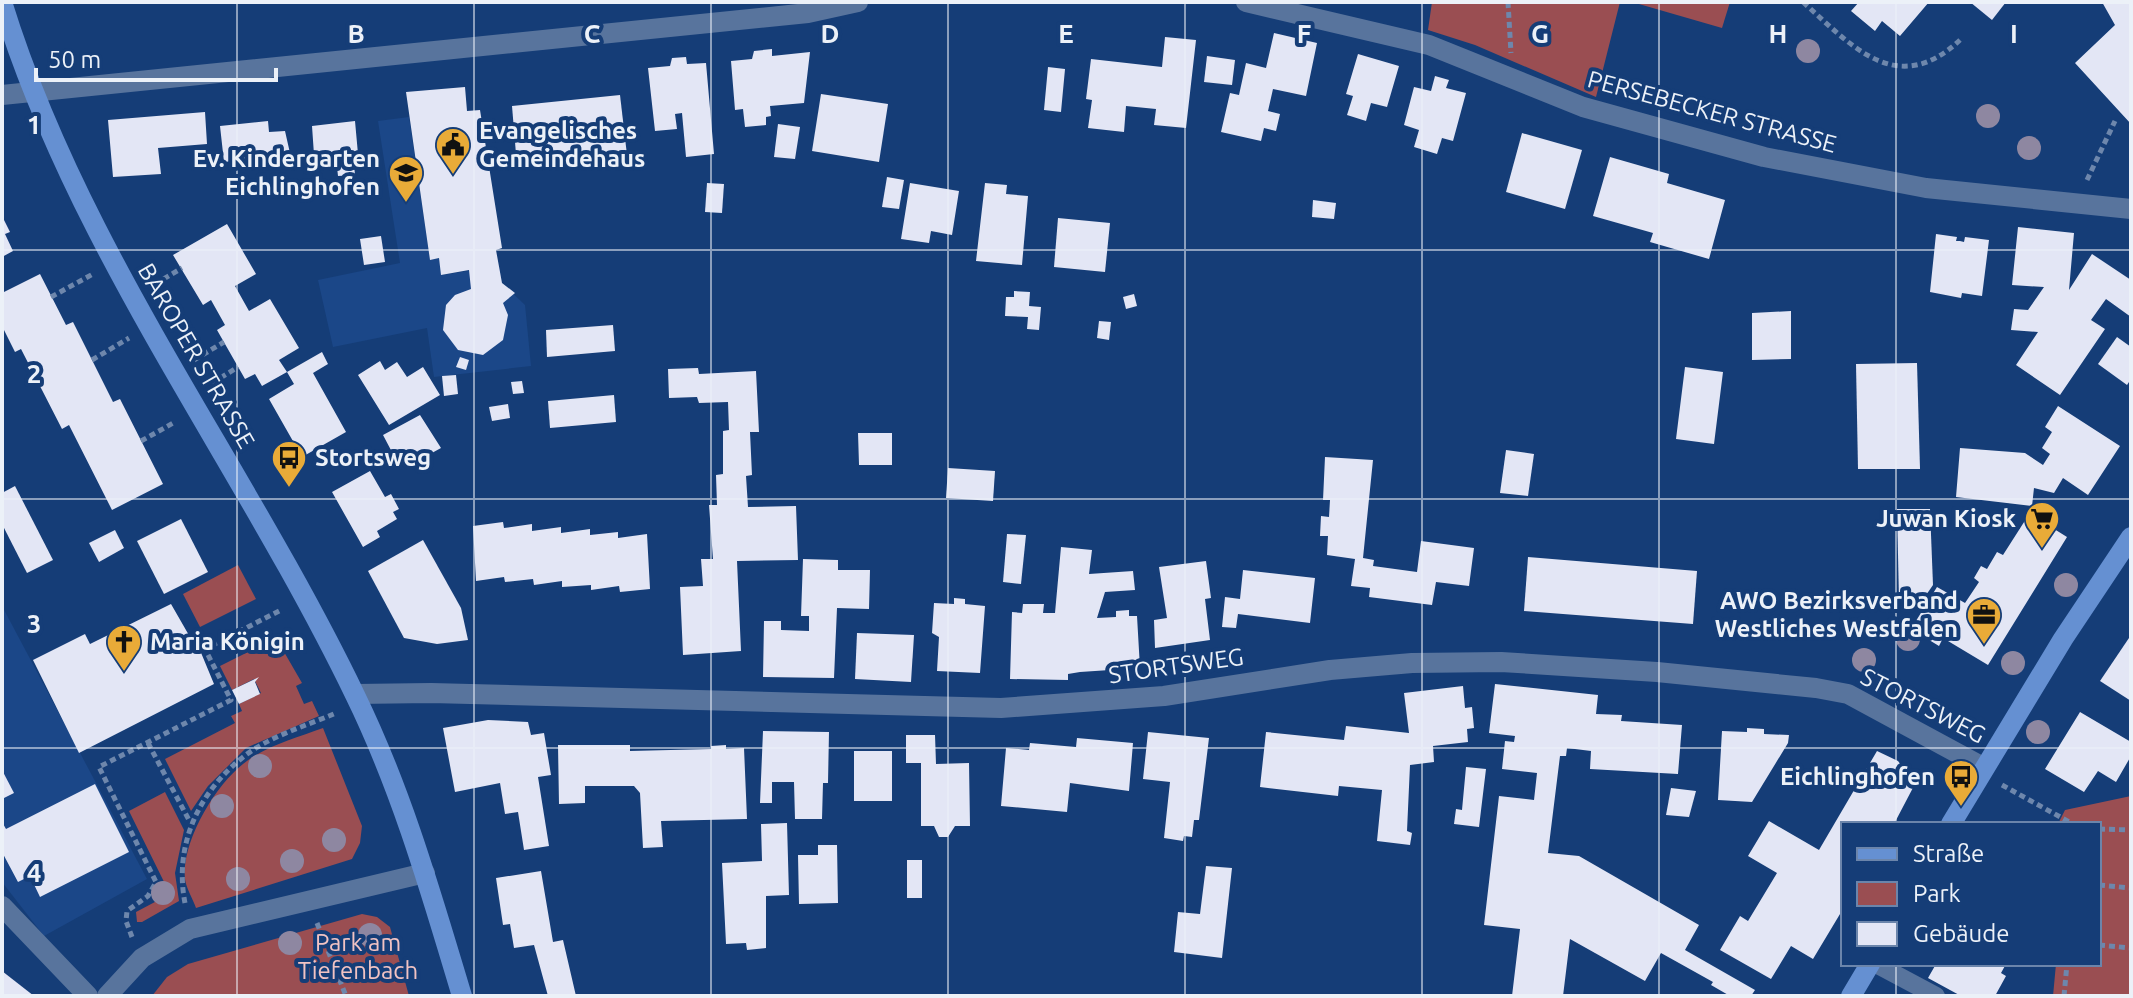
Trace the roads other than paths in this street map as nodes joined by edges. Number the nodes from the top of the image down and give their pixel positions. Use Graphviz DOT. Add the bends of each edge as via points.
graph roads {
  1 [pos="2,2"];
  2 [pos="858,2"];
  3 [pos="1246,2"];
  4 [pos="34,94"];
  5 [pos="2,95"];
  6 [pos="2131,209"];
  7 [pos="2131,537"];
  8 [pos="357,699"];
  9 [pos="1981,770"];
  10 [pos="1952,822"];
  11 [pos="425,873"];
  12 [pos="2,906"];
  13 [pos="1869,966"];
  14 [pos="1880,966"];
  15 [pos="88,996"];
  16 [pos="107,996"];
  17 [pos="462,996"];
  18 [pos="1851,996"];
  19 [pos="1936,996"];
  1 -- 4 [label="main road, BAROPER STRASSE"];
  2 -- 4 [label="street" via="808,13"];
  3 -- 6 [label="street, PERSEBECKER STRASSE" via="1429,45 1583,107 1764,157 1885,182"];
  4 -- 5 [label="street"];
  4 -- 8 [label="main road, BAROPER STRASSE" via="113,262"];
  7 -- 9 [label="main road"];
  8 -- 9 [label="street, STORTSWEG" via="431,693 1001,708 1164,696 1330,670 1501,662 1657,672 1848,694"];
  8 -- 11 [label="main road, BAROPER STRASSE" via="395,785"];
  9 -- 10 [label="main road"];
  11 -- 16 [label="street" via="190,929 142,958"];
  11 -- 17 [label="main road, BAROPER STRASSE"];
  12 -- 15 [label="street"];
  13 -- 18 [label="main road"];
  14 -- 19 [label="lane"];
}
